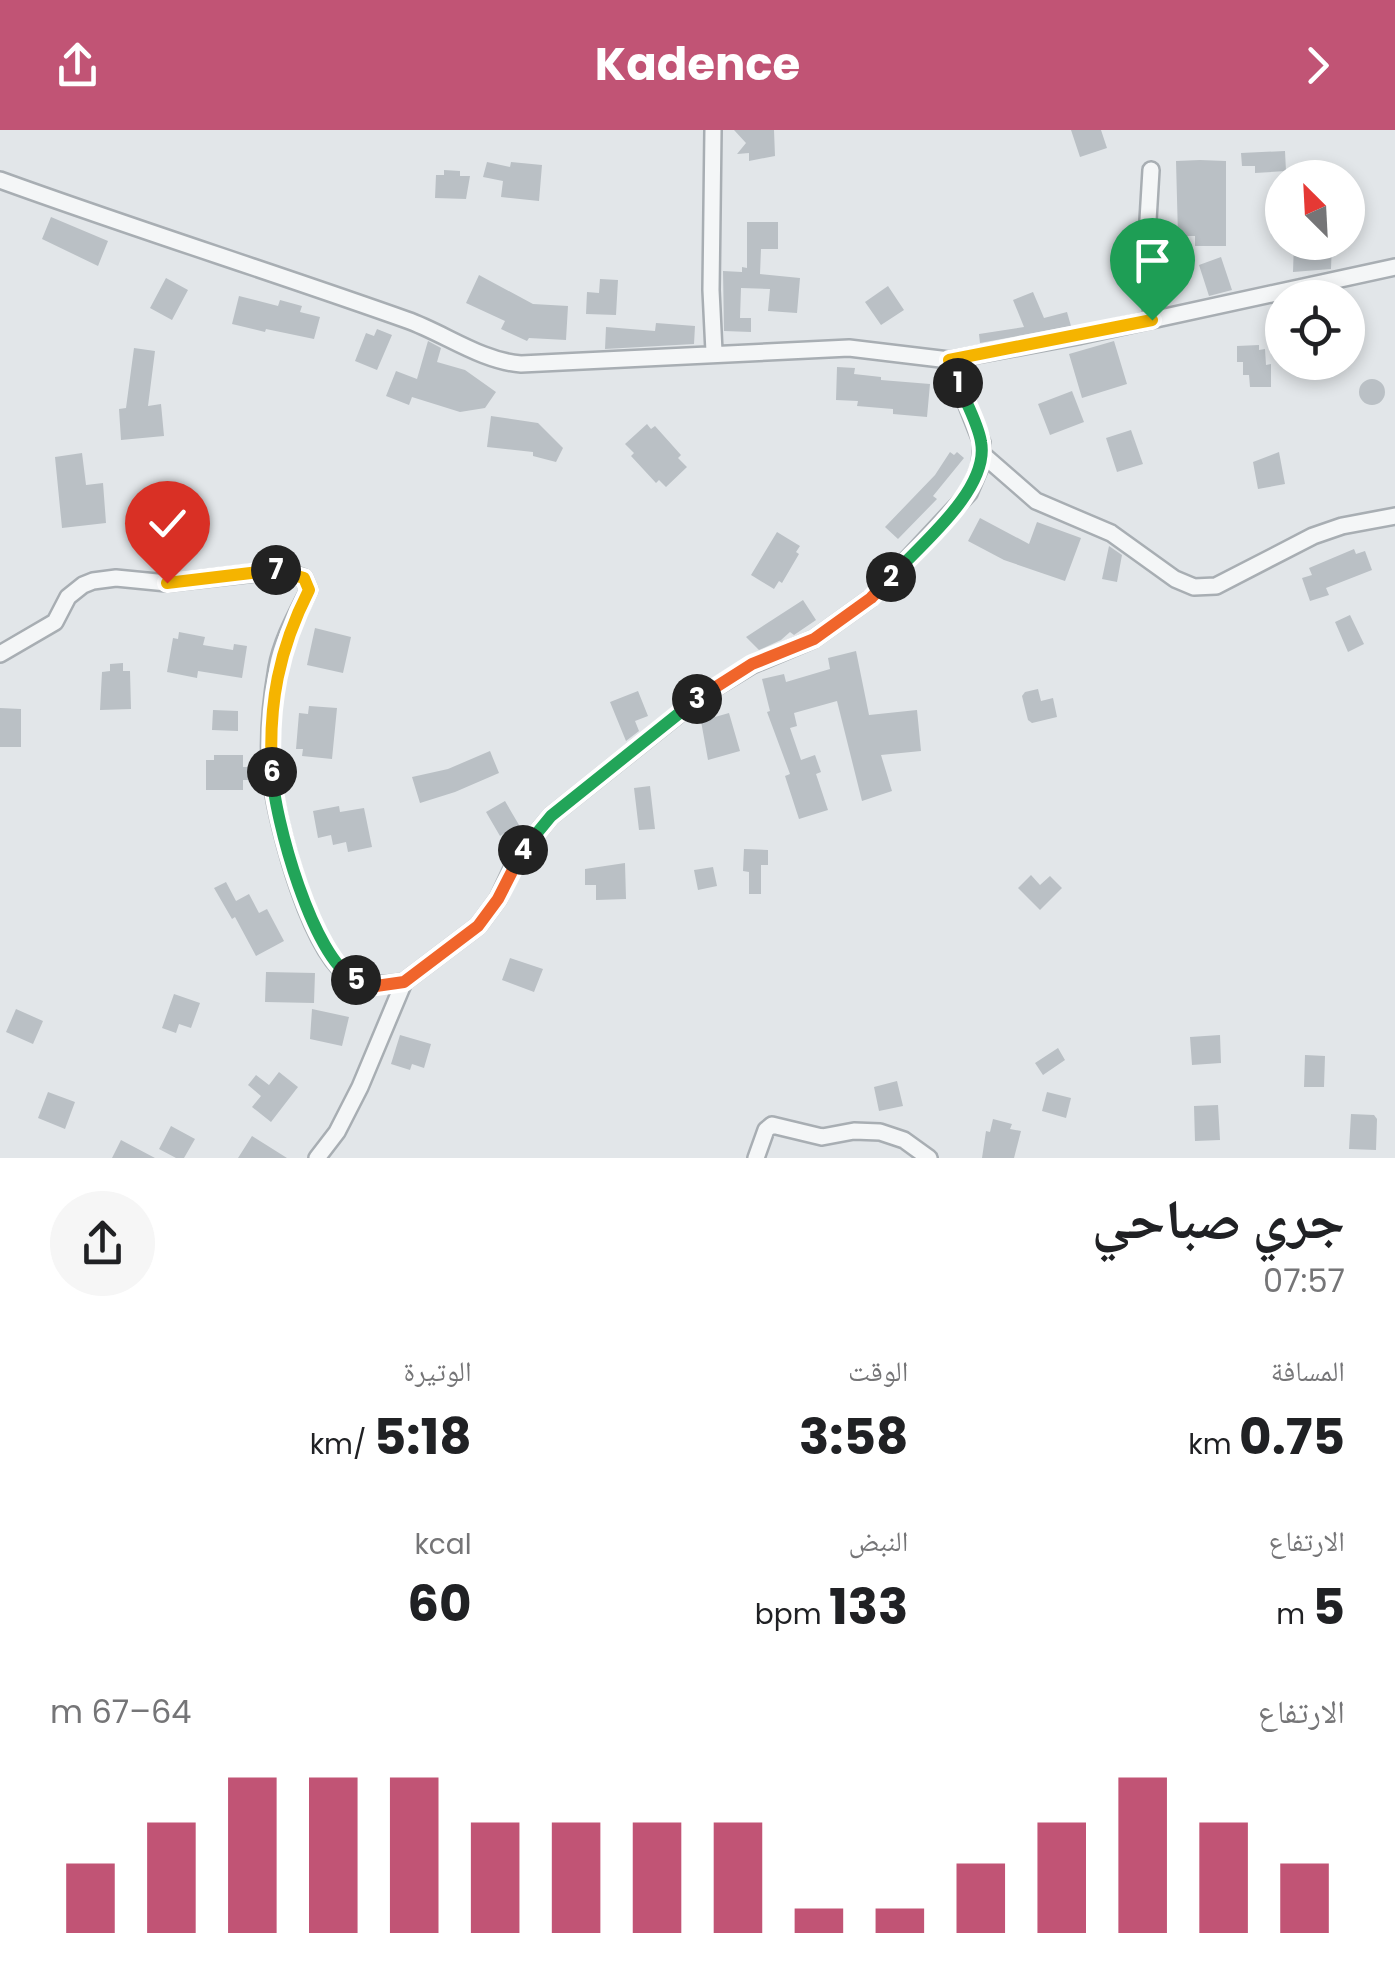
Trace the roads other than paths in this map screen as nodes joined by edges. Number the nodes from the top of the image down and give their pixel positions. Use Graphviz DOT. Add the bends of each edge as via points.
graph roads {
  1 [pos="714,130"];
  2 [pos="1152,170"];
  3 [pos="0,180"];
  4 [pos="1395,268"];
  5 [pos="1152,320"];
  6 [pos="714,352"];
  7 [pos="949,360"];
  8 [pos="981,453"];
  9 [pos="1395,516"];
  10 [pos="0,654"];
  11 [pos="404,982"];
  12 [pos="317,1158"];
  13 [pos="756,1158"];
  14 [pos="929,1158"];
  1 -- 6 [label="street"];
  2 -- 5 [label="street"];
  3 -- 6 [label="street" via="409,320 503,362"];
  4 -- 5 [label="street"];
  5 -- 7 [label="street"];
  6 -- 7 [label="street" via="849,348"];
  7 -- 8 [label="street"];
  8 -- 9 [label="street" via="1036,501 1111,532 1194,587 1216,586 1312,536"];
  8 -- 11 [label="street" via="969,493 871,598 814,639 752,664 700,697 551,816 518,856 478,926"];
  10 -- 11 [label="street" via="55,622 68,597 93,581 167,583 282,570 304,578 309,590 277,668 272,783 303,902 330,958 362,983"];
  11 -- 12 [label="street" via="360,1088"];
  13 -- 14 [label="street" via="772,1125 822,1138 880,1132"];
}
